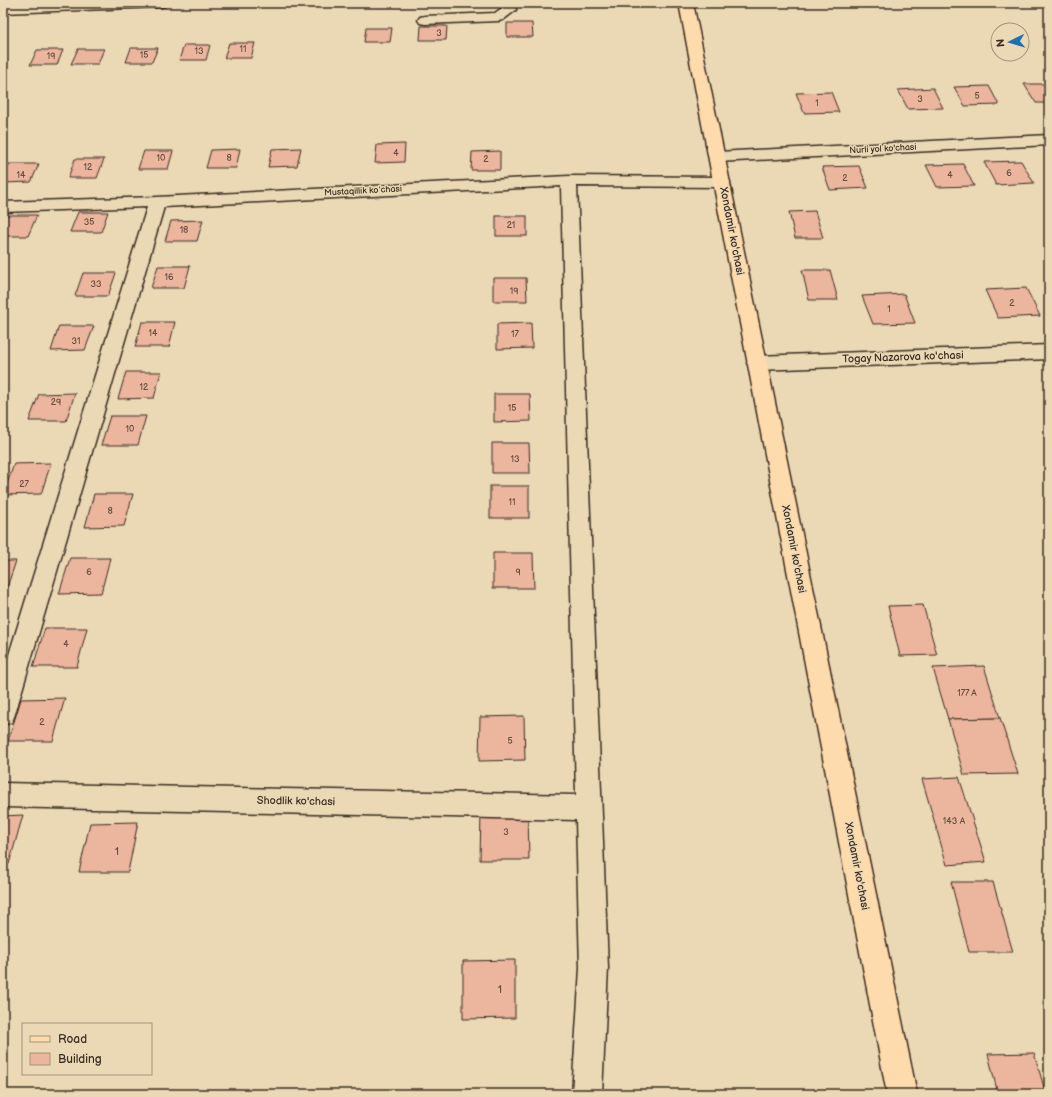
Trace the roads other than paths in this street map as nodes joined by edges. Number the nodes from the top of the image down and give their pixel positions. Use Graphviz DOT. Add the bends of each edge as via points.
graph roads {
  1 [pos="160,3"];
  2 [pos="508,3"];
  3 [pos="686,3"];
  4 [pos="3,9"];
  5 [pos="425,20"];
  6 [pos="1049,140"];
  7 [pos="717,157"];
  8 [pos="569,181"];
  9 [pos="722,182"];
  10 [pos="157,202"];
  11 [pos="3,207"];
  12 [pos="1049,352"];
  13 [pos="757,363"];
  14 [pos="3,714"];
  15 [pos="3,795"];
  16 [pos="588,808"];
  17 [pos="587,1094"];
  18 [pos="902,1094"];
  1 -- 4 [label="street"];
  2 -- 5 [label="street" via="509,10 498,17"];
  3 -- 7 [label="main road, Xondamir ko'chasi"];
  6 -- 7 [label="street, Nurli yol ko'chasi"];
  7 -- 9 [label="main road, Xondamir ko'chasi"];
  8 -- 9 [label="street, Mustaqillik koʻchasi"];
  8 -- 10 [label="street, Mustaqillik koʻchasi"];
  8 -- 16 [label="street"];
  9 -- 13 [label="main road, Xondamir ko'chasi"];
  10 -- 11 [label="street, Mustaqillik koʻchasi"];
  10 -- 14 [label="street"];
  12 -- 13 [label="street, Togay Nazarova ko'chasi"];
  13 -- 18 [label="main road, Xondamir ko'chasi"];
  15 -- 16 [label="street, Shodlik ko'chasi"];
  16 -- 17 [label="street" via="594,968"];
}
